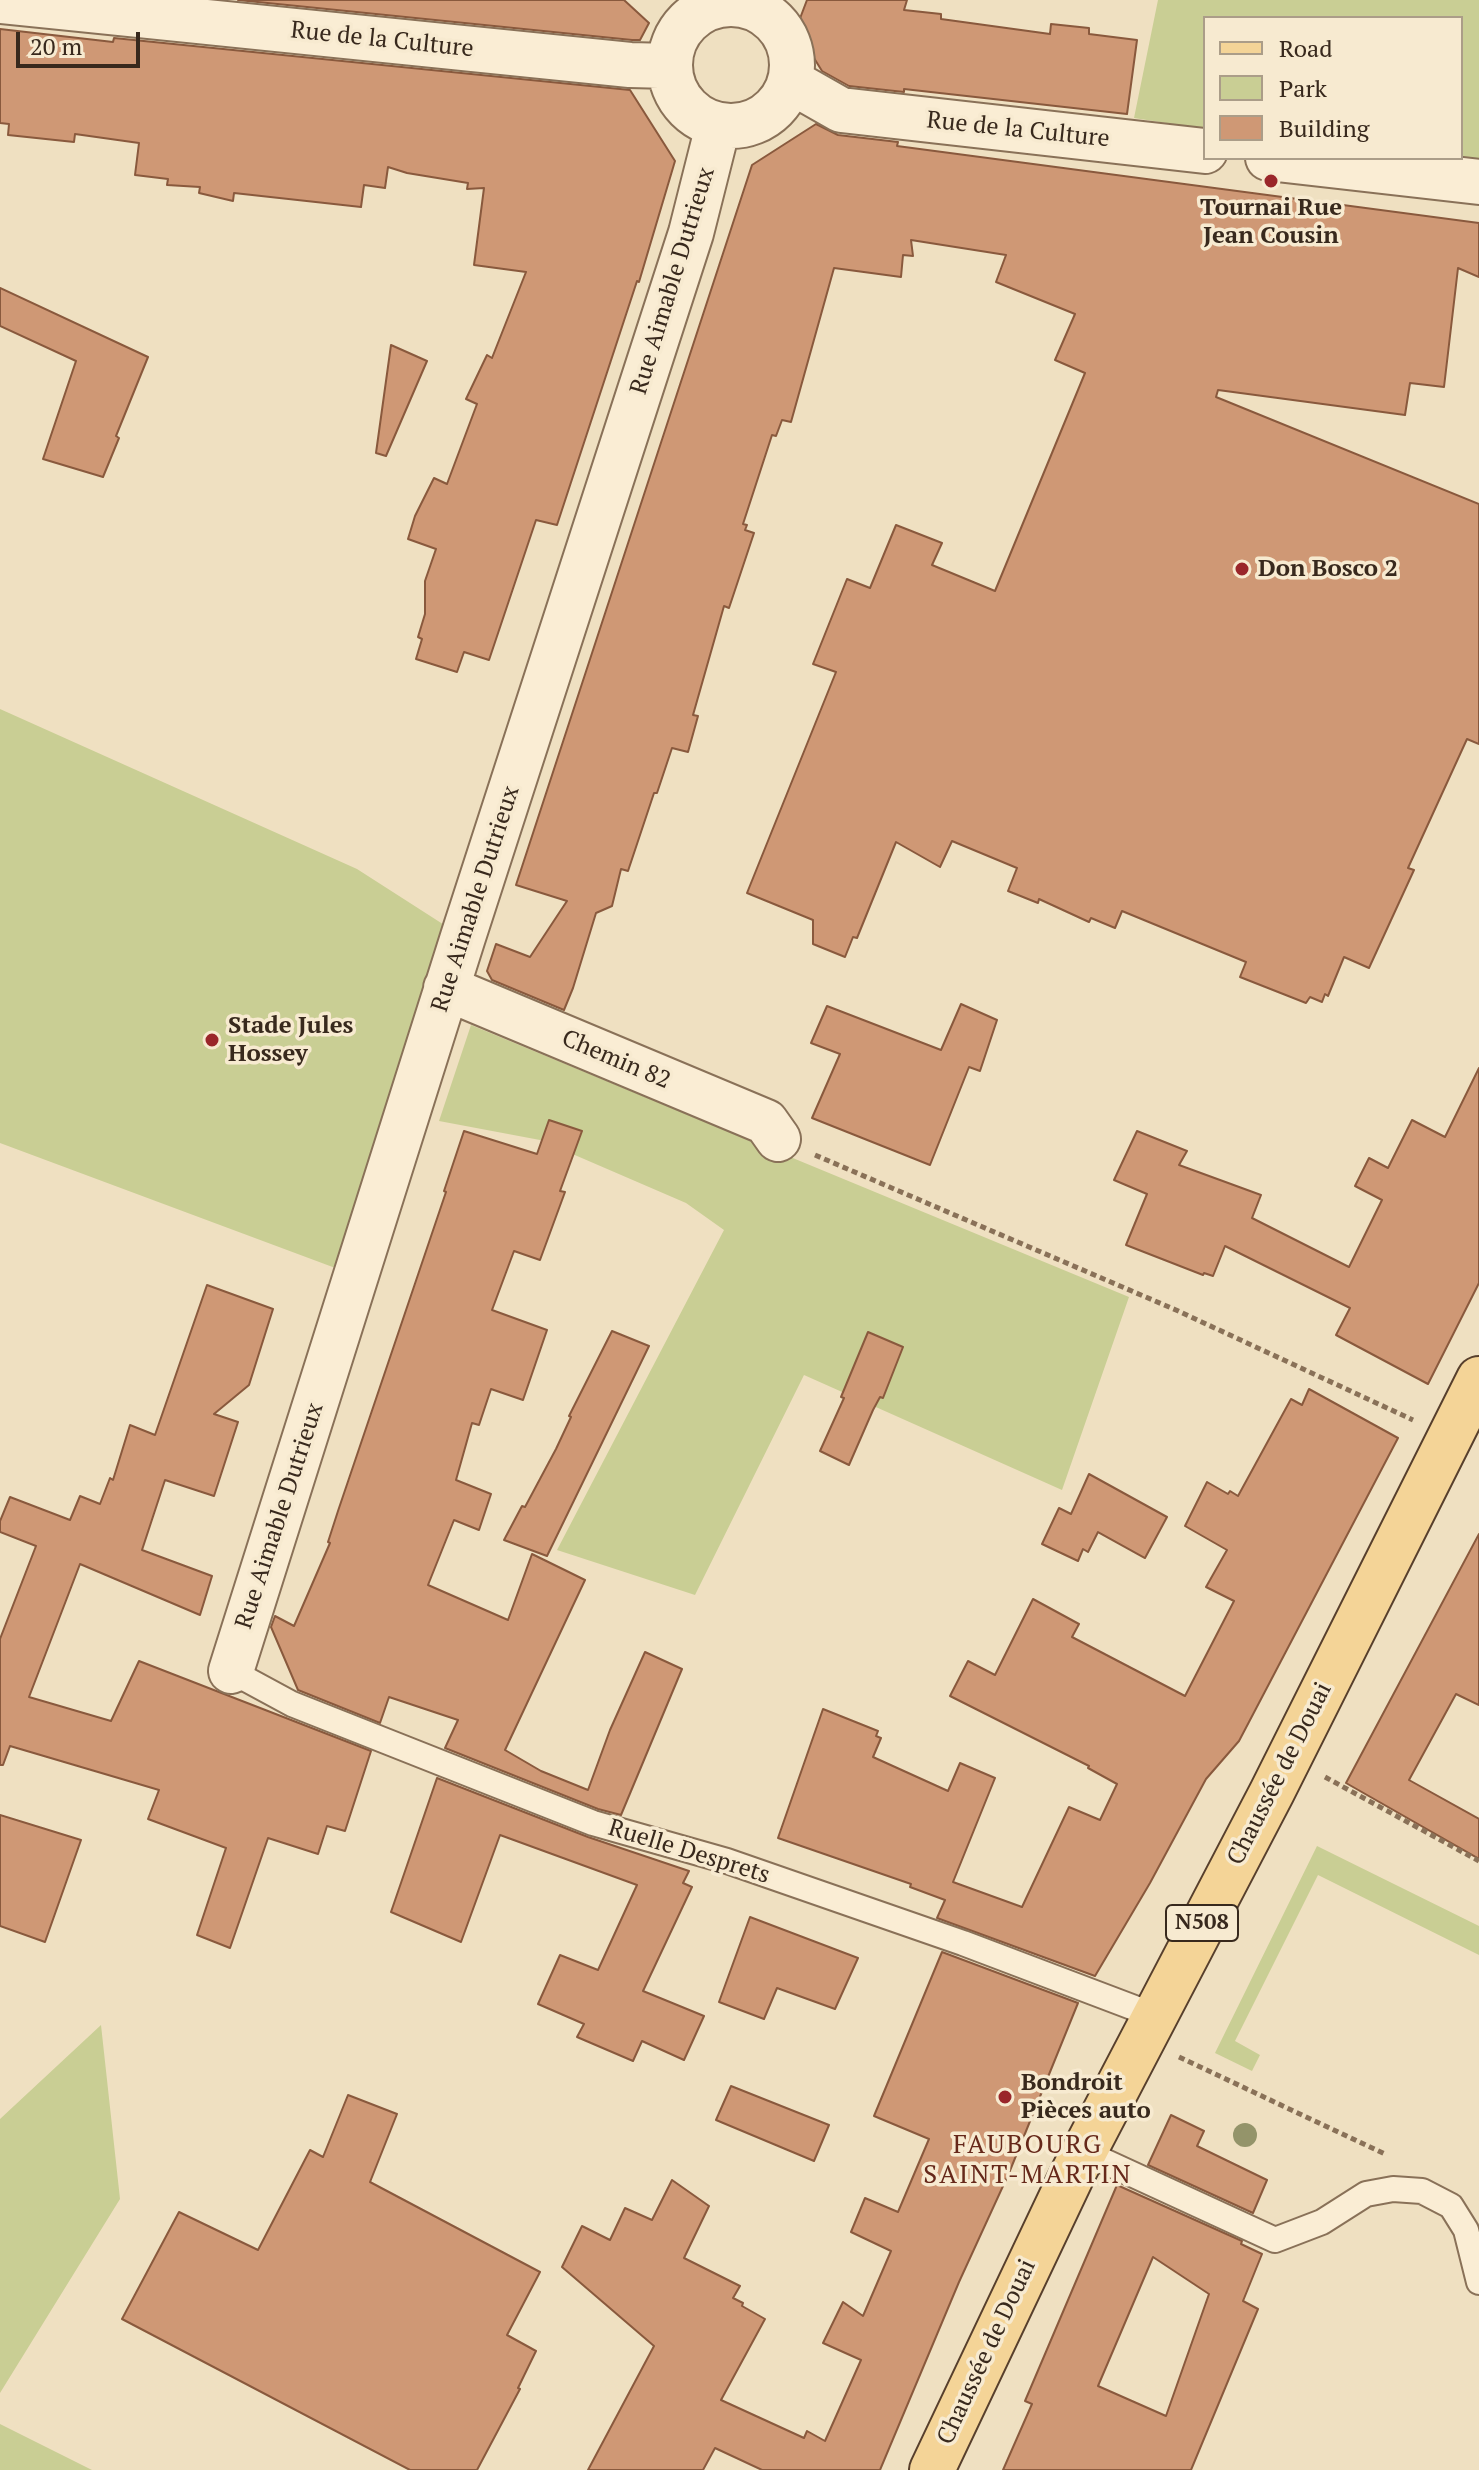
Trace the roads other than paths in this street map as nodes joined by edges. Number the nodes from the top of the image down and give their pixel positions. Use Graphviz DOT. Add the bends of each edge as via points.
graph roads {
  1 [pos="0,1"];
  2 [pos="759,5"];
  3 [pos="694,6"];
  4 [pos="669,66"];
  5 [pos="790,81"];
  6 [pos="718,126"];
  7 [pos="1203,151"];
  8 [pos="1286,160"];
  9 [pos="1479,182"];
  10 [pos="446,988"];
  11 [pos="778,1139"];
  12 [pos="1479,1379"];
  13 [pos="231,1671"];
  14 [pos="1148,2028"];
  15 [pos="1084,2152"];
  16 [pos="1479,2282"];
  17 [pos="932,2470"];
  1 -- 4 [label="street, Rue de la Culture"];
  2 -- 3 [label="street"];
  2 -- 5 [label="street" via="787,39"];
  3 -- 4 [label="street" via="672,45"];
  4 -- 6 [label="street" via="675,93 693,114"];
  5 -- 6 [label="street" via="780,102 763,118 741,126"];
  5 -- 7 [label="street, Rue de la Culture" via="841,110"];
  6 -- 10 [label="street, Rue Aimable Dutrieux" via="691,233"];
  8 -- 9 [label="street"];
  10 -- 11 [label="street, Chemin 82" via="766,1122"];
  10 -- 13 [label="street, Rue Aimable Dutrieux"];
  12 -- 14 [label="main road, Chaussée de Douai / N508"];
  13 -- 14 [label="lane, Ruelle Desprets" via="292,1704 593,1823 727,1861 963,1943"];
  14 -- 15 [label="main road, Chaussée de Douai / N508"];
  15 -- 16 [label="lane" via="1275,2240 1322,2222 1366,2194 1422,2191 1451,2206 1466,2230"];
  15 -- 17 [label="main road, Chaussée de Douai / N508"];
}
